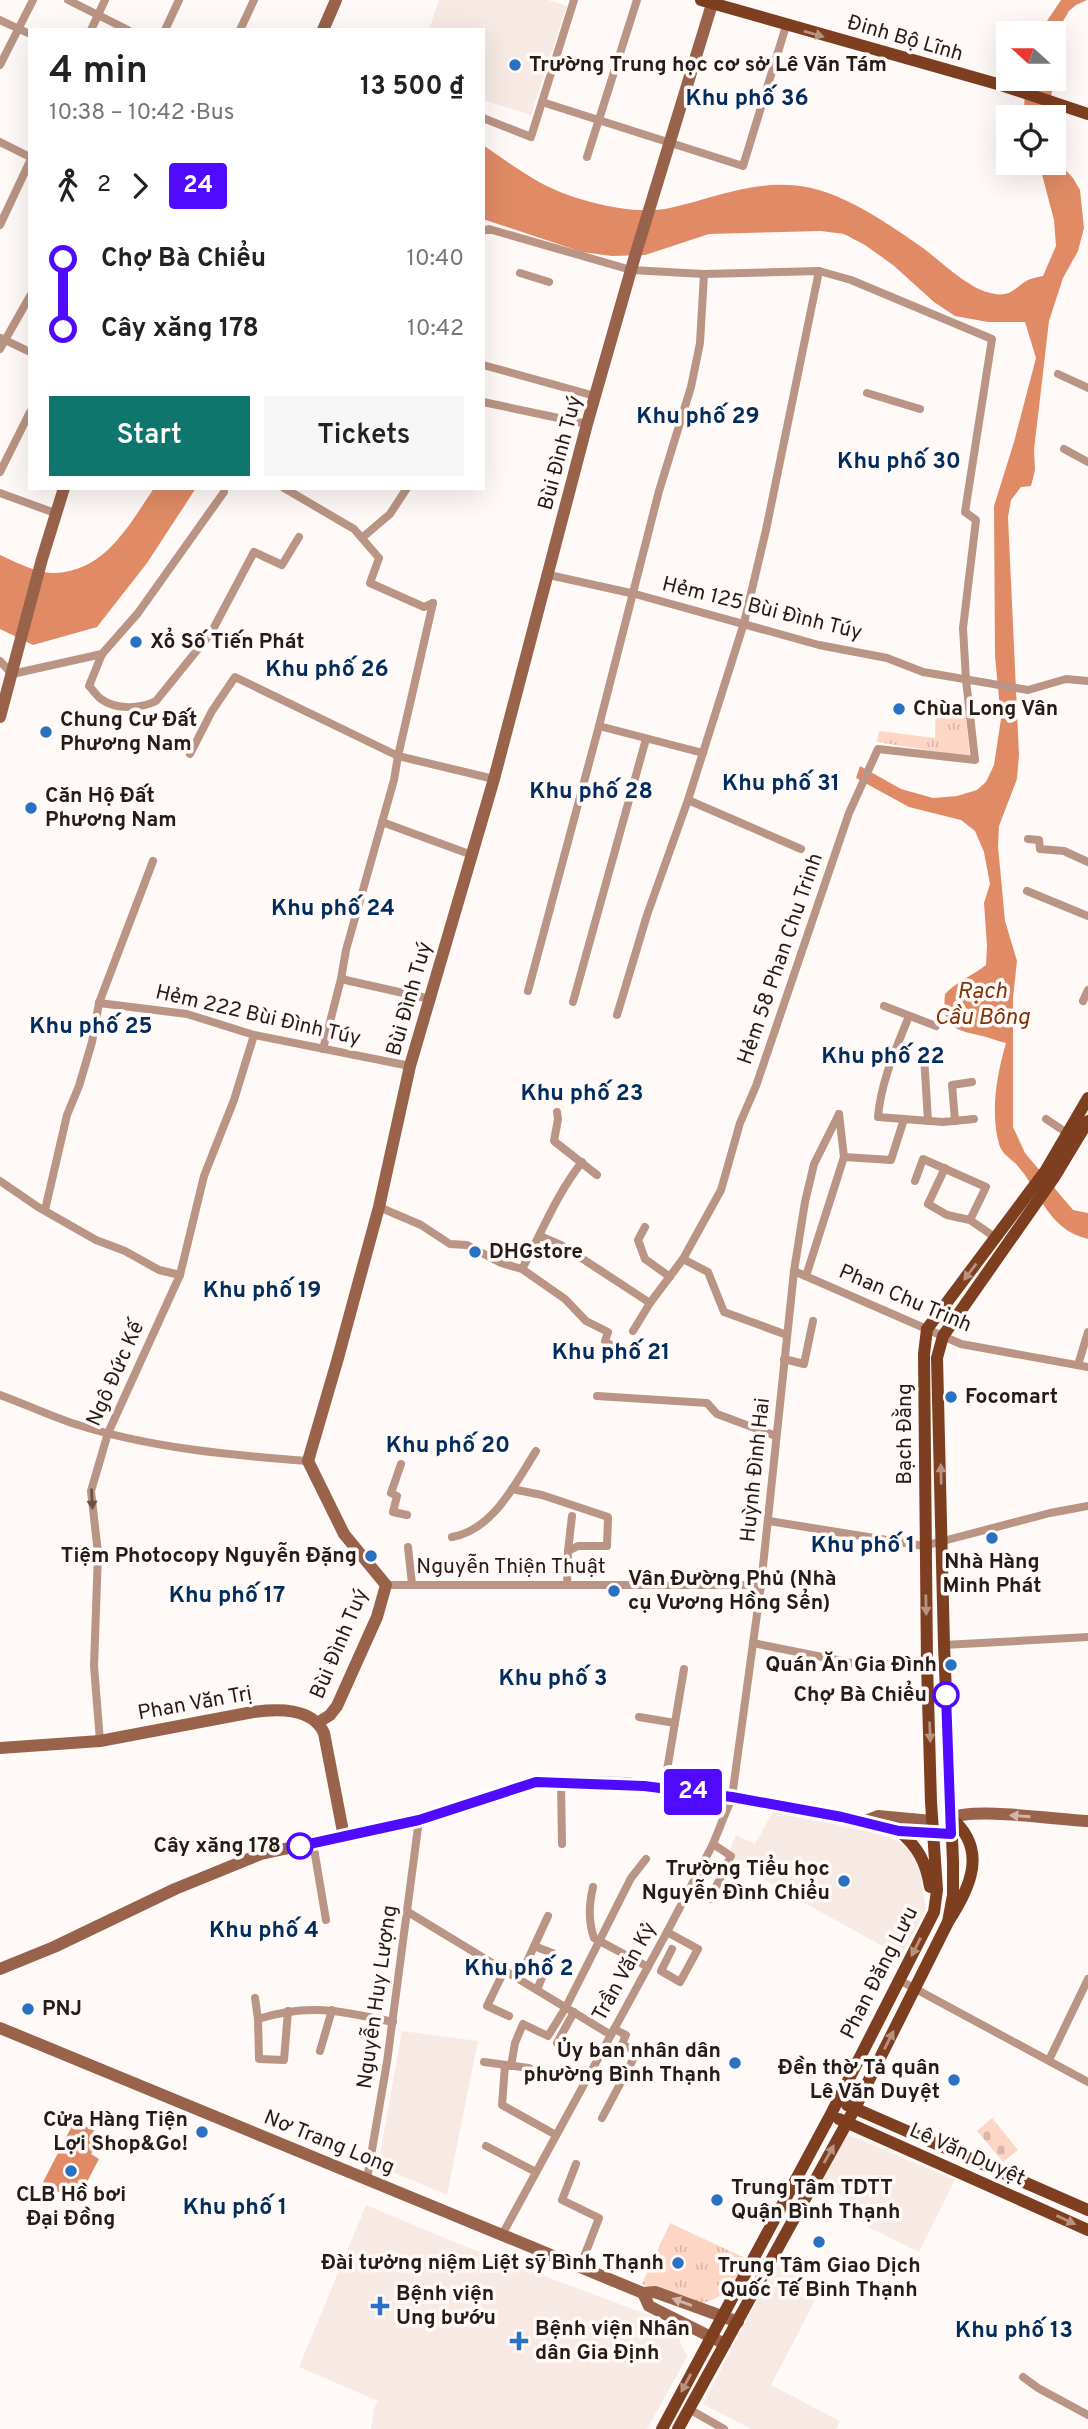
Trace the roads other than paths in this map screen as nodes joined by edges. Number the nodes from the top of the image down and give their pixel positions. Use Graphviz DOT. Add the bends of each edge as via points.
graph roads {
  1 [pos="33,0"];
  2 [pos="68,0"];
  3 [pos="104,0"];
  4 [pos="179,0"];
  5 [pos="254,0"];
  6 [pos="336,0"];
  7 [pos="574,0"];
  8 [pos="637,0"];
  9 [pos="707,2"];
  10 [pos="98,14"];
  11 [pos="0,20"];
  12 [pos="786,26"];
  13 [pos="92,28"];
  14 [pos="124,28"];
  15 [pos="166,28"];
  16 [pos="241,28"];
  17 [pos="324,28"];
  18 [pos="18,29"];
  19 [pos="28,33"];
  20 [pos="0,65"];
  21 [pos="542,102"];
  22 [pos="1088,114"];
  23 [pos="485,119"];
  24 [pos="599,120"];
  25 [pos="0,142"];
  26 [pos="670,143"];
  27 [pos="587,157"];
  28 [pos="28,158"];
  29 [pos="28,163"];
  30 [pos="0,225"];
  31 [pos="485,230"];
  32 [pos="631,270"];
  33 [pos="819,271"];
  34 [pos="520,273"];
  35 [pos="704,274"];
  36 [pos="549,282"];
  37 [pos="28,299"];
  38 [pos="2,339"];
  39 [pos="0,349"];
  40 [pos="28,351"];
  41 [pos="485,366"];
  42 [pos="1058,374"];
  43 [pos="1088,388"];
  44 [pos="867,393"];
  45 [pos="595,396"];
  46 [pos="485,402"];
  47 [pos="920,409"];
  48 [pos="28,415"];
  49 [pos="587,424"];
  50 [pos="1064,449"];
  51 [pos="3,458"];
  52 [pos="1088,462"];
  53 [pos="0,472"];
  54 [pos="63,490"];
  55 [pos="287,490"];
  56 [pos="406,490"];
  57 [pos="224,492"];
  58 [pos="0,493"];
  59 [pos="55,513"];
  60 [pos="299,537"];
  61 [pos="363,537"];
  62 [pos="549,575"];
  63 [pos="635,594"];
  64 [pos="744,623"];
  65 [pos="102,654"];
  66 [pos="0,661"];
  67 [pos="12,674"];
  68 [pos="966,680"];
  69 [pos="1088,681"];
  70 [pos="0,717"];
  71 [pos="599,726"];
  72 [pos="646,739"];
  73 [pos="703,752"];
  74 [pos="190,754"];
  75 [pos="398,756"];
  76 [pos="494,779"];
  77 [pos="688,800"];
  78 [pos="382,822"];
  79 [pos="1028,839"];
  80 [pos="801,849"];
  81 [pos="472,855"];
  82 [pos="153,861"];
  83 [pos="1088,862"];
  84 [pos="1027,891"];
  85 [pos="1088,916"];
  86 [pos="341,979"];
  87 [pos="1088,990"];
  88 [pos="527,991"];
  89 [pos="430,999"];
  90 [pos="1083,1001"];
  91 [pos="573,1002"];
  92 [pos="99,1003"];
  93 [pos="884,1006"];
  94 [pos="617,1015"];
  95 [pos="909,1016"];
  96 [pos="936,1026"];
  97 [pos="254,1035"];
  98 [pos="323,1049"];
  99 [pos="924,1056"];
  100 [pos="410,1066"];
  101 [pos="972,1082"];
  102 [pos="1088,1098"];
  103 [pos="557,1112"];
  104 [pos="904,1119"];
  105 [pos="974,1119"];
  106 [pos="1046,1119"];
  107 [pos="928,1121"];
  108 [pos="956,1121"];
  109 [pos="1088,1121"];
  110 [pos="1068,1133"];
  111 [pos="844,1157"];
  112 [pos="582,1162"];
  113 [pos="945,1168"];
  114 [pos="1050,1173"];
  115 [pos="597,1175"];
  116 [pos="0,1181"];
  117 [pos="915,1181"];
  118 [pos="1030,1201"];
  119 [pos="379,1208"];
  120 [pos="45,1210"];
  121 [pos="970,1220"];
  122 [pos="645,1227"];
  123 [pos="540,1236"];
  124 [pos="996,1238"];
  125 [pos="683,1259"];
  126 [pos="522,1269"];
  127 [pos="794,1271"];
  128 [pos="180,1275"];
  129 [pos="806,1276"];
  130 [pos="670,1277"];
  131 [pos="650,1303"];
  132 [pos="813,1321"];
  133 [pos="927,1329"];
  134 [pos="633,1331"];
  135 [pos="1088,1332"];
  136 [pos="787,1335"];
  137 [pos="943,1336"];
  138 [pos="620,1352"];
  139 [pos="784,1359"];
  140 [pos="1078,1365"];
  141 [pos="1088,1367"];
  142 [pos="0,1395"];
  143 [pos="597,1396"];
  144 [pos="108,1433"];
  145 [pos="776,1436"];
  146 [pos="536,1451"];
  147 [pos="307,1461"];
  148 [pos="401,1464"];
  149 [pos="512,1489"];
  150 [pos="1088,1506"];
  151 [pos="407,1515"];
  152 [pos="572,1516"];
  153 [pos="769,1521"];
  154 [pos="452,1537"];
  155 [pos="942,1542"];
  156 [pos="924,1546"];
  157 [pos="408,1547"];
  158 [pos="568,1551"];
  159 [pos="412,1584"];
  160 [pos="386,1585"];
  161 [pos="567,1585"];
  162 [pos="761,1585"];
  163 [pos="1088,1637"];
  164 [pos="753,1643"];
  165 [pos="944,1645"];
  166 [pos="927,1664"];
  167 [pos="684,1669"];
  168 [pos="639,1717"];
  169 [pos="319,1723"];
  170 [pos="675,1723"];
  171 [pos="100,1741"];
  172 [pos="0,1748"];
  173 [pos="561,1782"];
  174 [pos="664,1788"];
  175 [pos="732,1797"];
  176 [pos="951,1818"];
  177 [pos="419,1820"];
  178 [pos="865,1821"];
  179 [pos="1088,1821"];
  180 [pos="933,1828"];
  181 [pos="899,1831"];
  182 [pos="951,1834"];
  183 [pos="344,1837"];
  184 [pos="313,1843"];
  185 [pos="562,1844"];
  186 [pos="713,1844"];
  187 [pos="646,1859"];
  188 [pos="593,1887"];
  189 [pos="710,1899"];
  190 [pos="408,1912"];
  191 [pos="934,1912"];
  192 [pos="548,1916"];
  193 [pos="326,1920"];
  194 [pos="948,1922"];
  195 [pos="667,1933"];
  196 [pos="599,1942"];
  197 [pos="534,1945"];
  198 [pos="672,1949"];
  199 [pos="648,1967"];
  200 [pos="0,1969"];
  201 [pos="504,1971"];
  202 [pos="519,1979"];
  203 [pos="1088,1979"];
  204 [pos="899,1980"];
  205 [pos="915,1989"];
  206 [pos="537,1990"];
  207 [pos="255,1998"];
  208 [pos="332,2010"];
  209 [pos="570,2010"];
  210 [pos="288,2011"];
  211 [pos="509,2016"];
  212 [pos="258,2019"];
  213 [pos="393,2022"];
  214 [pos="0,2028"];
  215 [pos="612,2032"];
  216 [pos="566,2048"];
  217 [pos="320,2051"];
  218 [pos="1049,2060"];
  219 [pos="484,2062"];
  220 [pos="508,2066"];
  221 [pos="529,2068"];
  222 [pos="1088,2081"];
  223 [pos="838,2100"];
  224 [pos="855,2108"];
  225 [pos="831,2115"];
  226 [pos="602,2119"];
  227 [pos="847,2123"];
  228 [pos="556,2135"];
  229 [pos="486,2146"];
  230 [pos="576,2164"];
  231 [pos="536,2172"];
  232 [pos="367,2179"];
  233 [pos="1035,2187"];
  234 [pos="1028,2203"];
  235 [pos="1088,2210"];
  236 [pos="1088,2230"];
  237 [pos="502,2235"];
  238 [pos="580,2267"];
  239 [pos="643,2293"];
  240 [pos="721,2316"];
  241 [pos="738,2322"];
  242 [pos="710,2337"];
  243 [pos="725,2344"];
  244 [pos="1023,2377"];
  245 [pos="689,2409"];
  246 [pos="1088,2415"];
  247 [pos="662,2429"];
  248 [pos="678,2429"];
  249 [pos="724,2429"];
  1 -- 18 [label="street"];
  2 -- 10 [label="street"];
  3 -- 10 [label="street"];
  4 -- 15 [label="street"];
  5 -- 16 [label="street"];
  6 -- 17 [label="street"];
  7 -- 21 [label="street"];
  8 -- 24 [label="street"];
  9 -- 12 [label="main road, Đinh Bộ Lĩnh"];
  9 -- 26 [label="street"];
  10 -- 13 [label="street"];
  10 -- 14 [label="street"];
  11 -- 18 [label="street"];
  12 -- 22 [label="main road, Đinh Bộ Lĩnh, one-way"];
  12 -- 26 [label="street" via="743,166"];
  18 -- 19 [label="street"];
  18 -- 20 [label="street"];
  21 -- 23 [label="street" via="531,136"];
  21 -- 24 [label="street"];
  24 -- 26 [label="street"];
  24 -- 27 [label="street"];
  25 -- 28 [label="street"];
  26 -- 32 [label="street, Bùi Đình Tuý"];
  29 -- 30 [label="street"];
  31 -- 32 [label="street"];
  32 -- 35 [label="street"];
  32 -- 45 [label="street, Bùi Đình Tuý"];
  33 -- 35 [label="street"];
  33 -- 64 [label="street"];
  33 -- 68 [label="street" via="992,339 965,512 976,520 963,628"];
  34 -- 36 [label="street"];
  35 -- 63 [label="street" via="700,343 691,387 659,491"];
  37 -- 38 [label="street"];
  38 -- 39 [label="street"];
  38 -- 40 [label="street"];
  41 -- 45 [label="street"];
  42 -- 43 [label="street"];
  44 -- 47 [label="street"];
  45 -- 49 [label="street, Bùi Đình Tuý"];
  46 -- 49 [label="street"];
  48 -- 51 [label="street"];
  49 -- 62 [label="street, Bùi Đình Tuý"];
  50 -- 52 [label="street"];
  51 -- 53 [label="street"];
  54 -- 59 [label="street"];
  55 -- 61 [label="street"];
  56 -- 61 [label="street" via="390,514"];
  57 -- 65 [label="street" via="138,613"];
  58 -- 59 [label="street"];
  59 -- 67 [label="street"];
  60 -- 65 [label="street" via="282,565 254,552 211,634 156,701 145,707 101,699 89,686"];
  61 -- 75 [label="street" via="379,558 370,583 424,607 433,603"];
  62 -- 63 [label="street, Hẻm 125 Bùi Đình Túy"];
  62 -- 76 [label="street, Bùi Đình Tuý"];
  63 -- 64 [label="street, Hẻm 125 Bùi Đình Túy"];
  63 -- 71 [label="street"];
  64 -- 68 [label="street, Hẻm 125 Bùi Đình Túy"];
  64 -- 73 [label="street"];
  65 -- 67 [label="street"];
  66 -- 67 [label="street"];
  67 -- 70 [label="street"];
  68 -- 69 [label="street, Hẻm 125 Bùi Đình Túy" via="1028,690 1066,679"];
  68 -- 125 [label="street, Hẻm 58 Phan Chu Trinh" via="975,761 878,749 852,806 740,1123 721,1190"];
  71 -- 72 [label="street"];
  71 -- 88 [label="street"];
  72 -- 73 [label="street"];
  72 -- 91 [label="street"];
  73 -- 77 [label="street"];
  74 -- 75 [label="street" via="235,677"];
  75 -- 76 [label="street"];
  75 -- 78 [label="street"];
  76 -- 81 [label="street, Bùi Đình Tuý"];
  77 -- 80 [label="street"];
  77 -- 94 [label="street"];
  78 -- 81 [label="street"];
  78 -- 86 [label="street"];
  79 -- 83 [label="street" via="1039,840 1040,849 1064,851"];
  81 -- 89 [label="street, Bùi Đình Tuý"];
  82 -- 92 [label="street"];
  84 -- 85 [label="street"];
  86 -- 89 [label="street"];
  86 -- 98 [label="street"];
  87 -- 90 [label="street"];
  89 -- 100 [label="street, Bùi Đình Tuý"];
  92 -- 97 [label="street, Hẻm 222 Bùi Đình Túy" via="187,1014"];
  92 -- 120 [label="street"];
  93 -- 95 [label="street"];
  95 -- 96 [label="street"];
  95 -- 104 [label="street" via="889,1065 877,1117"];
  97 -- 98 [label="street, Hẻm 222 Bùi Đình Túy"];
  97 -- 128 [label="street, Ngô Đức Kế" via="204,1176"];
  98 -- 100 [label="street, Hẻm 222 Bùi Đình Túy"];
  99 -- 107 [label="street"];
  100 -- 119 [label="street, Bùi Đình Tuý"];
  101 -- 108 [label="street" via="952,1085"];
  102 -- 110 [label="main road, Bạch Đằng"];
  103 -- 112 [label="street" via="554,1141"];
  104 -- 107 [label="street"];
  104 -- 111 [label="street" via="891,1160"];
  105 -- 108 [label="street"];
  106 -- 110 [label="street"];
  107 -- 108 [label="street"];
  109 -- 114 [label="main road, Bạch Đằng"];
  110 -- 114 [label="main road, Bạch Đằng"];
  111 -- 127 [label="street, Huỳnh Đình Hai" via="839,1114 809,1180"];
  111 -- 129 [label="street"];
  112 -- 115 [label="street"];
  112 -- 123 [label="street" via="551,1208"];
  113 -- 117 [label="street" via="923,1158"];
  113 -- 121 [label="street" via="986,1187"];
  113 -- 121 [label="street" via="928,1204 947,1215"];
  114 -- 118 [label="main road, Bạch Đằng"];
  116 -- 120 [label="street"];
  118 -- 124 [label="main road, Bạch Đằng"];
  118 -- 137 [label="main road, Bạch Đằng"];
  119 -- 126 [label="street" via="421,1225 450,1244 467,1245"];
  119 -- 147 [label="street, Bùi Đình Tuý"];
  120 -- 128 [label="street" via="96,1240"];
  121 -- 124 [label="street"];
  122 -- 130 [label="street" via="638,1240 645,1259"];
  123 -- 126 [label="street"];
  123 -- 131 [label="street"];
  124 -- 133 [label="main road, Bạch Đằng, one-way"];
  125 -- 130 [label="street, Hẻm 58 Phan Chu Trinh"];
  125 -- 136 [label="street" via="708,1272 724,1312"];
  126 -- 138 [label="street" via="565,1299 586,1321 608,1332 605,1341"];
  127 -- 129 [label="street, Phan Chu Trinh"];
  127 -- 136 [label="street, Huỳnh Đình Hai"];
  128 -- 144 [label="street, Ngô Đức Kế"];
  129 -- 133 [label="street, Phan Chu Trinh"];
  130 -- 131 [label="street, Hẻm 58 Phan Chu Trinh"];
  131 -- 134 [label="street, Hẻm 58 Phan Chu Trinh"];
  132 -- 139 [label="street" via="804,1364"];
  133 -- 137 [label="street, Phan Chu Trinh"];
  133 -- 156 [label="main road, Bạch Đằng"];
  135 -- 140 [label="street"];
  136 -- 139 [label="street, Huỳnh Đình Hai"];
  137 -- 140 [label="street, Phan Chu Trinh" via="961,1344"];
  155 -- 137 [label="main road, Bạch Đằng, one-way" via="937,1359"];
  139 -- 145 [label="street, Huỳnh Đình Hai"];
  140 -- 141 [label="street, Phan Chu Trinh"];
  142 -- 144 [label="street"];
  143 -- 145 [label="street" via="707,1404 717,1413"];
  144 -- 147 [label="street" via="223,1455"];
  144 -- 171 [label="street, Ngô Đức Kế, one-way" via="91,1491 98,1553 94,1666"];
  145 -- 153 [label="street, Huỳnh Đình Hai"];
  146 -- 149 [label="street"];
  147 -- 160 [label="street, Bùi Đình Tuý" via="344,1534"];
  148 -- 151 [label="street" via="391,1493 397,1496 393,1512"];
  149 -- 154 [label="street" via="474,1531"];
  149 -- 158 [label="street" via="608,1517 607,1546 578,1546"];
  150 -- 155 [label="street"];
  152 -- 158 [label="street"];
  153 -- 156 [label="street"];
  153 -- 162 [label="street, Huỳnh Đình Hai"];
  155 -- 156 [label="street"];
  155 -- 165 [label="main road, Bạch Đằng"];
  156 -- 166 [label="main road, Bạch Đằng, one-way"];
  157 -- 159 [label="street"];
  158 -- 161 [label="street"];
  159 -- 160 [label="street, Nguyễn Thiện Thuật"];
  159 -- 161 [label="street, Nguyễn Thiện Thuật"];
  160 -- 169 [label="street, Bùi Đình Tuý" via="377,1617 337,1706"];
  161 -- 162 [label="street, Nguyễn Thiện Thuật"];
  162 -- 164 [label="street, Huỳnh Đình Hai"];
  163 -- 165 [label="street"];
  164 -- 166 [label="street" via="857,1664"];
  164 -- 175 [label="street, Huỳnh Đình Hai"];
  165 -- 176 [label="main road, Bạch Đằng"];
  166 -- 180 [label="main road, Bạch Đằng, one-way"];
  167 -- 170 [label="street"];
  168 -- 170 [label="street"];
  169 -- 171 [label="street, Phan Văn Trị" via="304,1714 265,1710"];
  169 -- 183 [label="street"];
  170 -- 174 [label="street"];
  171 -- 172 [label="street, Phan Văn Trị"];
  173 -- 174 [label="street"];
  173 -- 177 [label="street" via="536,1782"];
  173 -- 185 [label="street"];
  174 -- 175 [label="street"];
  175 -- 178 [label="street"];
  175 -- 186 [label="street, Trần Văn Kỷ"];
  179 -- 176 [label="street, one-way" via="979,1814"];
  176 -- 180 [label="main road"];
  176 -- 182 [label="main road, Phan Đăng Lưu"];
  176 -- 194 [label="main road, Phan Đăng Lưu" via="969,1837 973,1866 965,1893"];
  177 -- 183 [label="street"];
  177 -- 190 [label="street, Nguyễn Huy Lượng"];
  178 -- 180 [label="street" via="878,1816"];
  178 -- 181 [label="street"];
  180 -- 181 [label="street"];
  180 -- 182 [label="main road"];
  180 -- 191 [label="main road, Phan Đăng Lưu"];
  181 -- 191 [label="main road" via="922,1858"];
  182 -- 194 [label="main road, Phan Đăng Lưu" via="953,1895"];
  183 -- 184 [label="street"];
  184 -- 193 [label="street"];
  184 -- 200 [label="street" via="261,1854"];
  186 -- 189 [label="street" via="731,1856"];
  186 -- 195 [label="street, Trần Văn Kỷ"];
  187 -- 196 [label="street" via="631,1878"];
  188 -- 196 [label="street" via="590,1927"];
  190 -- 201 [label="street"];
  190 -- 213 [label="street, Nguyễn Huy Lượng"];
  191 -- 204 [label="main road, Phan Đăng Lưu, one-way"];
  192 -- 197 [label="street"];
  194 -- 205 [label="main road, Phan Đăng Lưu"];
  195 -- 198 [label="street" via="698,1949 680,1982 661,1971"];
  195 -- 199 [label="street, Trần Văn Kỷ"];
  196 -- 199 [label="street"];
  196 -- 209 [label="street"];
  197 -- 202 [label="street"];
  197 -- 206 [label="street" via="552,1953"];
  199 -- 215 [label="street, Trần Văn Kỷ"];
  201 -- 202 [label="street"];
  201 -- 211 [label="street" via="487,2006"];
  202 -- 206 [label="street"];
  203 -- 218 [label="street"];
  204 -- 205 [label="street"];
  204 -- 223 [label="main road, Phan Đăng Lưu"];
  205 -- 218 [label="street"];
  224 -- 205 [label="main road, Phan Đăng Lưu, one-way"];
  206 -- 209 [label="street"];
  207 -- 212 [label="street"];
  208 -- 210 [label="street"];
  208 -- 213 [label="street"];
  208 -- 217 [label="street"];
  209 -- 215 [label="street"];
  209 -- 216 [label="street" via="557,2043"];
  209 -- 220 [label="street" via="548,2036 523,2024"];
  210 -- 212 [label="street"];
  210 -- 212 [label="street" via="284,2060 259,2059"];
  213 -- 232 [label="street, Nguyễn Huy Lượng"];
  214 -- 232 [label="street, Nơ Trang Long"];
  215 -- 226 [label="street" via="626,2035 622,2044 637,2052"];
  215 -- 228 [label="street, Trần Văn Kỷ"];
  218 -- 222 [label="street"];
  219 -- 220 [label="street"];
  220 -- 221 [label="street"];
  220 -- 228 [label="street" via="502,2105"];
  223 -- 224 [label="main road, Lê Văn Duyệt"];
  223 -- 225 [label="main road, Phan Đăng Lưu"];
  224 -- 227 [label="main road, Phan Đăng Lưu"];
  224 -- 233 [label="main road, Lê Văn Duyệt"];
  225 -- 227 [label="main road, Lê Văn Duyệt"];
  225 -- 240 [label="main road, Phan Đăng Lưu"];
  227 -- 234 [label="main road, Lê Văn Duyệt"];
  241 -- 227 [label="main road, Phan Đăng Lưu, one-way"];
  228 -- 231 [label="street, Trần Văn Kỷ"];
  229 -- 231 [label="street"];
  230 -- 238 [label="street" via="562,2200 598,2218"];
  231 -- 237 [label="street, Trần Văn Kỷ"];
  232 -- 237 [label="street, Nơ Trang Long"];
  233 -- 234 [label="main road"];
  233 -- 235 [label="main road, Lê Văn Duyệt"];
  234 -- 236 [label="main road, Lê Văn Duyệt, one-way"];
  237 -- 238 [label="street, Nơ Trang Long"];
  238 -- 239 [label="street, Nơ Trang Long"];
  240 -- 239 [label="street, Nơ Trang Long, one-way" via="654,2292"];
  239 -- 242 [label="street, Nơ Trang Long" via="649,2306"];
  240 -- 241 [label="street, Nơ Trang Long"];
  240 -- 242 [label="main road, Phan Đăng Lưu"];
  241 -- 243 [label="main road, Phan Đăng Lưu"];
  242 -- 243 [label="street, Nơ Trang Long"];
  242 -- 247 [label="main road, Phan Đăng Lưu, one-way"];
  243 -- 245 [label="main road, Phan Đăng Lưu"];
  244 -- 246 [label="street"];
  245 -- 248 [label="main road, Phan Đăng Lưu"];
  245 -- 249 [label="street"];
}
